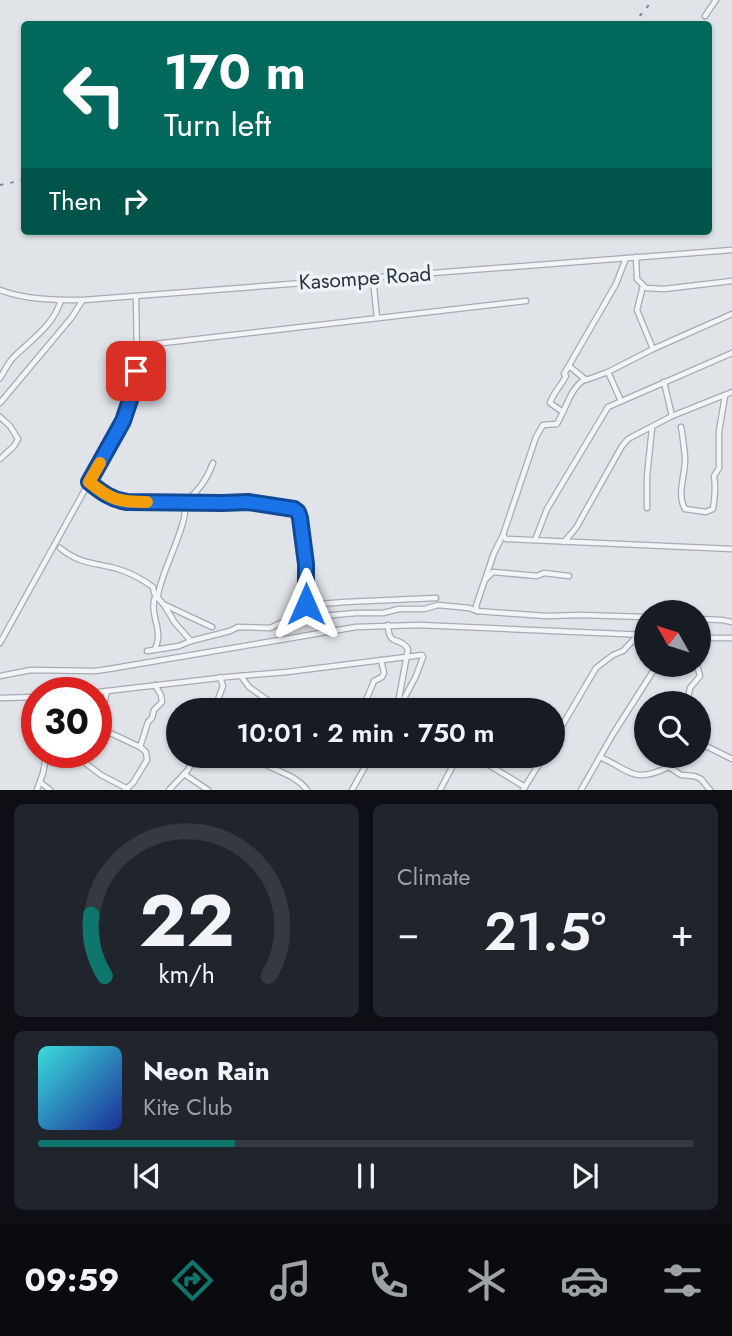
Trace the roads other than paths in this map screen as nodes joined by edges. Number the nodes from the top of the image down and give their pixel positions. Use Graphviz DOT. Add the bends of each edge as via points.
graph roads {
  1 [pos="716,0"];
  2 [pos="705,16"];
  3 [pos="732,250"];
  4 [pos="636,257"];
  5 [pos="625,258"];
  6 [pos="373,278"];
  7 [pos="732,281"];
  8 [pos="643,286"];
  9 [pos="0,290"];
  10 [pos="135,296"];
  11 [pos="61,300"];
  12 [pos="83,300"];
  13 [pos="526,301"];
  14 [pos="732,314"];
  15 [pos="377,318"];
  16 [pos="137,346"];
  17 [pos="653,349"];
  18 [pos="732,353"];
  19 [pos="569,366"];
  20 [pos="608,372"];
  21 [pos="0,378"];
  22 [pos="585,379"];
  23 [pos="664,382"];
  24 [pos="732,392"];
  25 [pos="725,396"];
  26 [pos="621,401"];
  27 [pos="0,403"];
  28 [pos="563,412"];
  29 [pos="672,416"];
  30 [pos="0,417"];
  31 [pos="652,427"];
  32 [pos="681,427"];
  33 [pos="0,459"];
  34 [pos="213,463"];
  35 [pos="89,482"];
  36 [pos="184,503"];
  37 [pos="647,508"];
  38 [pos="503,536"];
  39 [pos="535,540"];
  40 [pos="563,542"];
  41 [pos="60,548"];
  42 [pos="732,549"];
  43 [pos="569,576"];
  44 [pos="485,579"];
  45 [pos="157,596"];
  46 [pos="436,598"];
  47 [pos="163,604"];
  48 [pos="477,611"];
  49 [pos="634,617"];
  50 [pos="711,620"];
  51 [pos="732,622"];
  52 [pos="388,625"];
  53 [pos="212,627"];
  54 [pos="634,635"];
  55 [pos="711,638"];
  56 [pos="731,639"];
  57 [pos="634,640"];
  58 [pos="191,641"];
  59 [pos="0,643"];
  60 [pos="154,650"];
  61 [pos="147,651"];
  62 [pos="407,656"];
  63 [pos="381,660"];
  64 [pos="0,676"];
  65 [pos="241,676"];
  66 [pos="220,677"];
  67 [pos="650,677"];
  68 [pos="155,685"];
  69 [pos="112,690"];
  70 [pos="21,697"];
  71 [pos="0,698"];
  72 [pos="218,698"];
  73 [pos="264,698"];
  74 [pos="367,698"];
  75 [pos="399,698"];
  76 [pos="404,698"];
  77 [pos="565,721"];
  78 [pos="112,734"];
  79 [pos="139,747"];
  80 [pos="711,748"];
  81 [pos="600,757"];
  82 [pos="732,759"];
  83 [pos="44,768"];
  84 [pos="92,768"];
  85 [pos="188,768"];
  86 [pos="272,768"];
  87 [pos="364,768"];
  88 [pos="452,768"];
  89 [pos="493,768"];
  90 [pos="536,768"];
  91 [pos="184,774"];
  92 [pos="40,782"];
  93 [pos="524,788"];
  94 [pos="127,789"];
  95 [pos="37,790"];
  96 [pos="50,790"];
  97 [pos="169,790"];
  98 [pos="208,790"];
  99 [pos="307,790"];
  100 [pos="352,790"];
  101 [pos="440,790"];
  102 [pos="581,790"];
  103 [pos="710,790"];
  1 -- 2 [label="street"];
  3 -- 4 [label="street, Kasompe Road"];
  4 -- 5 [label="street, Kasompe Road"];
  4 -- 8 [label="street" via="637,279"];
  5 -- 6 [label="street, Kasompe Road"];
  5 -- 19 [label="street" via="617,285"];
  6 -- 10 [label="street, Kasompe Road"];
  6 -- 15 [label="street"];
  7 -- 8 [label="street" via="664,289"];
  8 -- 17 [label="street" via="637,310"];
  9 -- 11 [label="street, Kasompe Road"];
  10 -- 12 [label="street, Kasompe Road"];
  10 -- 16 [label="street"];
  11 -- 12 [label="street, Kasompe Road"];
  11 -- 21 [label="street" via="53,319 13,358"];
  12 -- 27 [label="street"];
  13 -- 15 [label="street"];
  14 -- 17 [label="street"];
  15 -- 16 [label="street"];
  16 -- 35 [label="street" via="136,371 123,421"];
  17 -- 20 [label="street"];
  18 -- 23 [label="street"];
  19 -- 22 [label="street"];
  19 -- 28 [label="street" via="550,403"];
  20 -- 22 [label="street"];
  20 -- 26 [label="street"];
  22 -- 28 [label="street" via="572,392"];
  23 -- 26 [label="street"];
  23 -- 29 [label="street"];
  24 -- 25 [label="street"];
  25 -- 29 [label="street"];
  25 -- 32 [label="street" via="715,500 713,509 706,512 682,505 685,455"];
  26 -- 39 [label="street" via="606,409 547,509"];
  28 -- 38 [label="street" via="556,424 543,425 536,437"];
  29 -- 31 [label="street"];
  30 -- 33 [label="street" via="18,439"];
  31 -- 37 [label="street"];
  31 -- 40 [label="street" via="622,446 576,528"];
  34 -- 36 [label="street" via="199,490"];
  35 -- 36 [label="street" via="117,500"];
  35 -- 59 [label="street"];
  36 -- 45 [label="street" via="180,535"];
  36 -- 46 [label="street" via="248,502 298,512 306,604"];
  38 -- 39 [label="street"];
  38 -- 44 [label="street"];
  39 -- 40 [label="street"];
  40 -- 42 [label="street"];
  41 -- 45 [label="street" via="72,558 136,576 153,587"];
  43 -- 44 [label="street" via="493,572"];
  44 -- 48 [label="street"];
  45 -- 47 [label="street"];
  45 -- 60 [label="street" via="153,607 159,640"];
  47 -- 53 [label="street"];
  47 -- 58 [label="street"];
  48 -- 49 [label="street"];
  48 -- 58 [label="street" via="438,605 299,618 274,627 238,627"];
  50 -- 51 [label="street"];
  52 -- 54 [label="street"];
  52 -- 62 [label="street" via="389,636 407,646"];
  52 -- 64 [label="street" via="95,671 31,670"];
  55 -- 56 [label="street"];
  57 -- 77 [label="street" via="596,668"];
  58 -- 60 [label="street"];
  60 -- 61 [label="street"];
  62 -- 63 [label="street"];
  62 -- 75 [label="street"];
  62 -- 76 [label="street" via="423,657"];
  63 -- 65 [label="street"];
  63 -- 74 [label="street" via="384,673 374,681"];
  65 -- 66 [label="street"];
  65 -- 73 [label="street"];
  66 -- 68 [label="street"];
  66 -- 72 [label="street" via="223,686"];
  67 -- 81 [label="street"];
  68 -- 69 [label="street"];
  68 -- 79 [label="street" via="162,702 153,710"];
  70 -- 71 [label="street"];
  78 -- 79 [label="street"];
  79 -- 94 [label="street" via="147,760"];
  80 -- 82 [label="street"];
  81 -- 102 [label="street"];
  81 -- 103 [label="street" via="629,774 642,776 669,767 701,779"];
  83 -- 92 [label="street"];
  84 -- 94 [label="street"];
  85 -- 91 [label="street"];
  86 -- 99 [label="street"];
  87 -- 100 [label="street"];
  88 -- 101 [label="street"];
  89 -- 93 [label="street"];
  90 -- 93 [label="street"];
  91 -- 97 [label="street"];
  91 -- 98 [label="street"];
  92 -- 95 [label="street"];
  92 -- 96 [label="street"];
}
